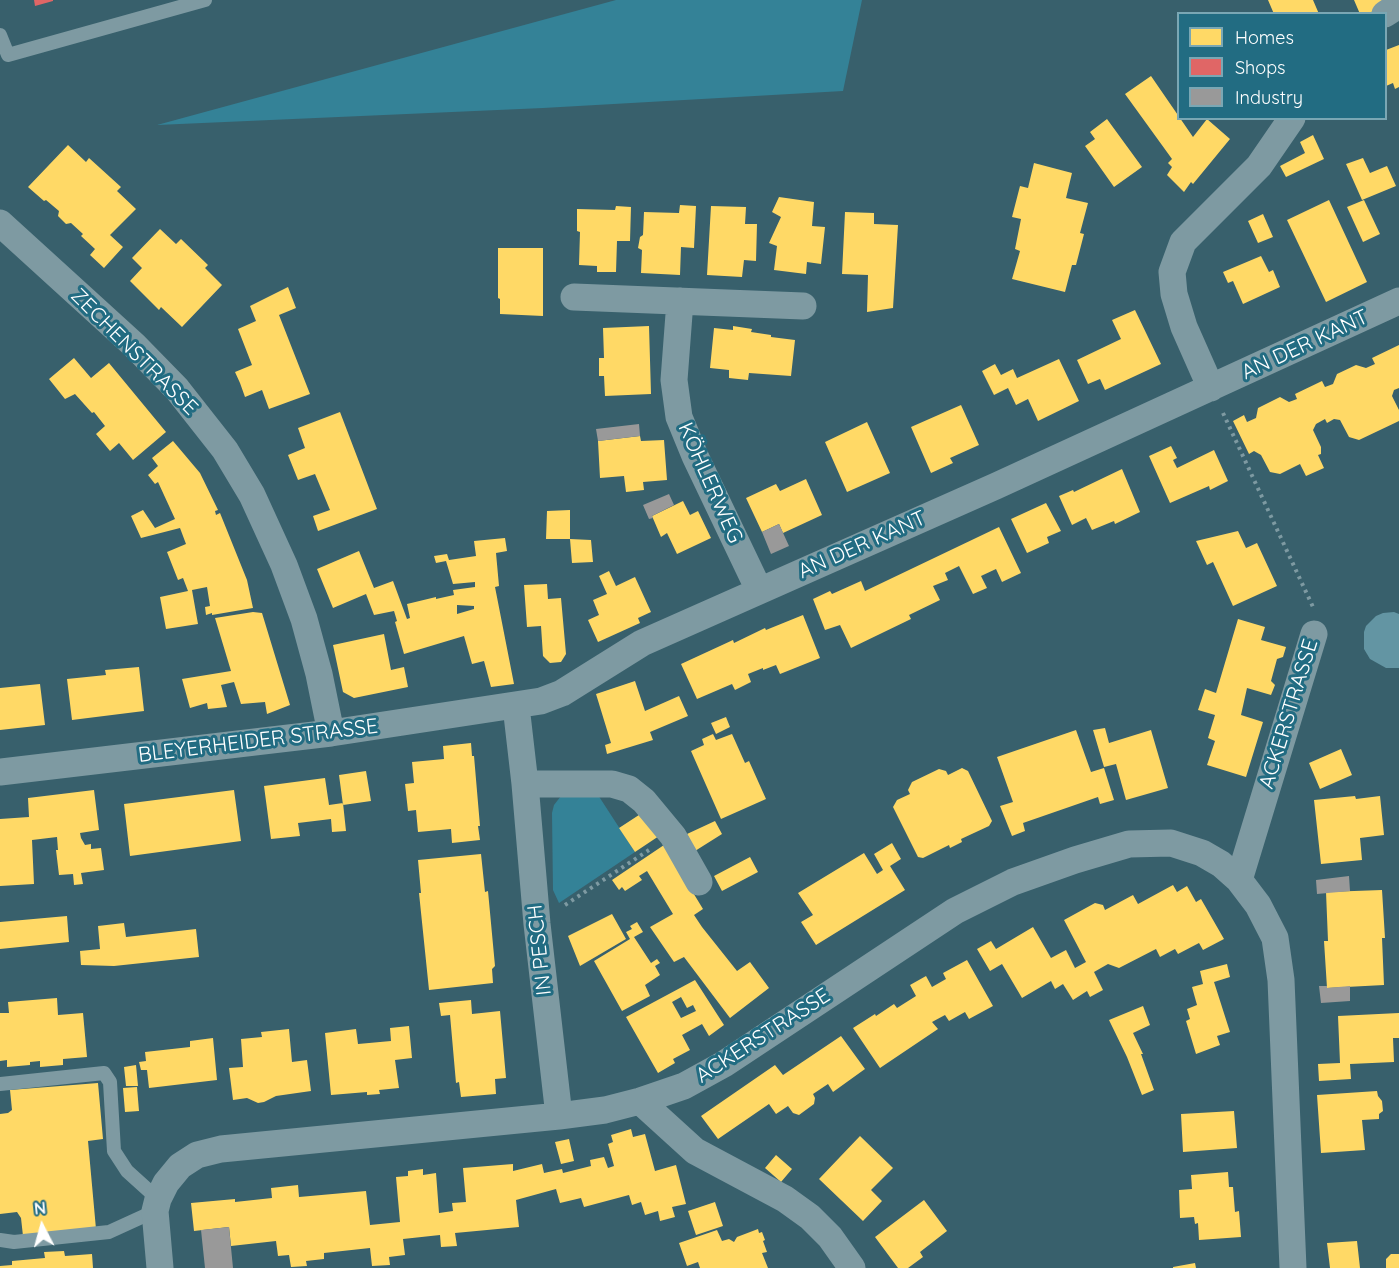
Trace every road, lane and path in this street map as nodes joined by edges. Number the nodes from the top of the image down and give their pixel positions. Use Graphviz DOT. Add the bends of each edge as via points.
graph roads {
  1 [pos="206,0"];
  2 [pos="0,35"];
  3 [pos="1291,120"];
  4 [pos="0,223"];
  5 [pos="574,297"];
  6 [pos="680,301"];
  7 [pos="1399,302"];
  8 [pos="804,306"];
  9 [pos="1211,388"];
  10 [pos="759,590"];
  11 [pos="1314,634"];
  12 [pos="516,706"];
  13 [pos="331,733"];
  14 [pos="0,772"];
  15 [pos="525,784"];
  16 [pos="673,836"];
  17 [pos="1239,880"];
  18 [pos="699,882"];
  19 [pos="562,906"];
  20 [pos="0,1084"];
  21 [pos="640,1101"];
  22 [pos="559,1116"];
  23 [pos="156,1205"];
  24 [pos="0,1240"];
  25 [pos="160,1268"];
  26 [pos="852,1268"];
  27 [pos="1293,1268"];
  1 -- 2 [label="lane" via="8,55"];
  3 -- 9 [label="street" via="1259,166 1183,242 1172,272 1184,327"];
  4 -- 13 [label="street, ZECHENSTRASSE" via="134,345 177,389 225,450 252,495 304,619"];
  5 -- 6 [label="street"];
  6 -- 8 [label="street"];
  6 -- 10 [label="street, KÖHLERWEG" via="674,380 679,417"];
  7 -- 9 [label="street, AN DER KANT"];
  9 -- 10 [label="street, AN DER KANT"];
  9 -- 11 [label="path, ACKERSTRASSE" via="1313,604"];
  10 -- 12 [label="street, AN DER KANT" via="642,643 562,693"];
  11 -- 17 [label="street, ACKERSTRASSE"];
  12 -- 13 [label="street, BLEYERHEIDER STRASSE"];
  12 -- 15 [label="street, IN PESCH"];
  13 -- 14 [label="street, BLEYERHEIDER STRASSE"];
  15 -- 16 [label="street" via="612,784 629,789"];
  15 -- 22 [label="street, IN PESCH"];
  16 -- 18 [label="street"];
  16 -- 19 [label="path"];
  17 -- 21 [label="street, ACKERSTRASSE" via="1202,853 1171,843 1129,844 1013,882 954,911 724,1064 684,1086"];
  17 -- 27 [label="street, ACKERSTRASSE" via="1275,938 1281,980"];
  20 -- 23 [label="lane" via="104,1073 110,1082 114,1151"];
  21 -- 22 [label="street, ACKERSTRASSE"];
  21 -- 26 [label="street" via="695,1151 785,1199 810,1217"];
  22 -- 23 [label="street, ACKERSTRASSE" via="221,1149 197,1155 180,1166 166,1183"];
  23 -- 24 [label="lane" via="109,1232 14,1242"];
  23 -- 25 [label="street"];
}
